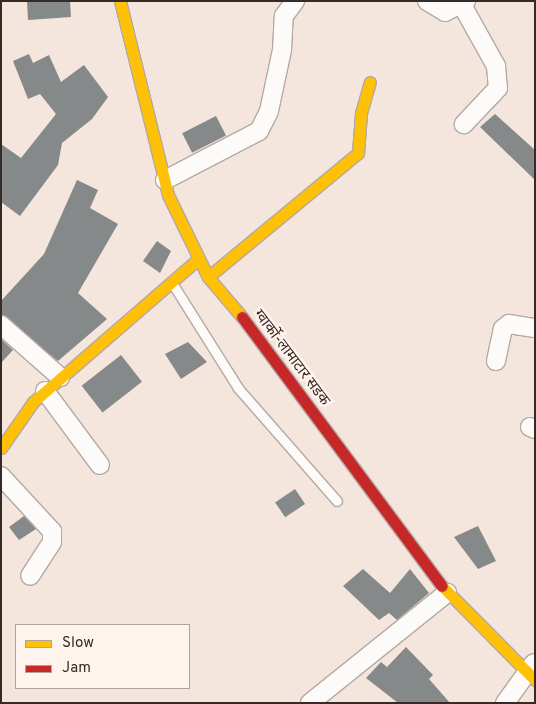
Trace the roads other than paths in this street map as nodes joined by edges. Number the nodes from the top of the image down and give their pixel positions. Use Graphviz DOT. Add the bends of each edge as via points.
graph roads {
  1 [pos="120,1"];
  2 [pos="295,1"];
  3 [pos="426,1"];
  4 [pos="464,3"];
  5 [pos="370,82"];
  6 [pos="464,124"];
  7 [pos="165,180"];
  8 [pos="198,259"];
  9 [pos="208,277"];
  10 [pos="172,283"];
  11 [pos="1,325"];
  12 [pos="535,328"];
  13 [pos="496,361"];
  14 [pos="60,377"];
  15 [pos="45,391"];
  16 [pos="1,448"];
  17 [pos="100,465"];
  18 [pos="1,476"];
  19 [pos="337,501"];
  20 [pos="30,576"];
  21 [pos="447,593"];
  22 [pos="532,672"];
  23 [pos="310,703"];
  24 [pos="505,703"];
  1 -- 7 [label="main road, ग्वार्को-लामाटार सडक"];
  2 -- 7 [label="street" via="284,16 282,50 269,111 259,131"];
  3 -- 4 [label="street" via="445,12"];
  4 -- 6 [label="street" via="496,66 498,88"];
  5 -- 9 [label="main road" via="360,120 358,153"];
  7 -- 8 [label="main road, ग्वार्को-लामाटार सडक" via="181,226"];
  8 -- 9 [label="main road, ग्वार्को-लामाटार सडक"];
  8 -- 10 [label="main road"];
  9 -- 21 [label="main road, ग्वार्को-लामाटार सडक" via="237,310"];
  10 -- 14 [label="main road"];
  10 -- 19 [label="lane" via="238,388"];
  11 -- 14 [label="street"];
  12 -- 13 [label="street" via="509,324 503,329"];
  14 -- 15 [label="main road"];
  15 -- 16 [label="main road"];
  15 -- 17 [label="street"];
  18 -- 20 [label="street" via="52,531 52,542"];
  21 -- 22 [label="main road, ग्वार्को-लामाटार सडक"];
  21 -- 23 [label="street"];
  22 -- 24 [label="street"];
}
